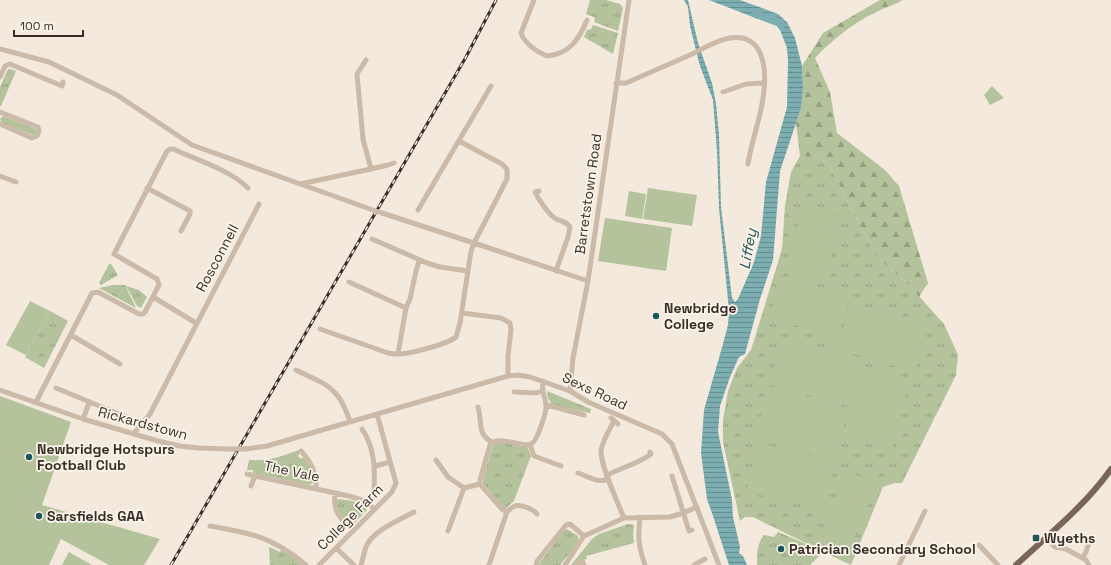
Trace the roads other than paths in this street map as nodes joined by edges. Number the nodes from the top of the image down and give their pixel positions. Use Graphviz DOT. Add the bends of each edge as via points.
graph roads {
  1 [pos="534,0"];
  2 [pos="629,0"];
  3 [pos="586,20"];
  4 [pos="0,49"];
  5 [pos="366,60"];
  6 [pos="0,77"];
  7 [pos="63,82"];
  8 [pos="616,83"];
  9 [pos="764,83"];
  10 [pos="491,86"];
  11 [pos="723,92"];
  12 [pos="0,113"];
  13 [pos="0,124"];
  14 [pos="459,141"];
  15 [pos="394,162"];
  16 [pos="748,164"];
  17 [pos="371,169"];
  18 [pos="0,176"];
  19 [pos="16,182"];
  20 [pos="299,184"];
  21 [pos="147,188"];
  22 [pos="248,188"];
  23 [pos="539,190"];
  24 [pos="258,204"];
  25 [pos="418,210"];
  26 [pos="181,231"];
  27 [pos="372,239"];
  28 [pos="474,242"];
  29 [pos="420,260"];
  30 [pos="468,271"];
  31 [pos="556,271"];
  32 [pos="588,281"];
  33 [pos="349,282"];
  34 [pos="153,297"];
  35 [pos="406,308"];
  36 [pos="462,312"];
  37 [pos="196,323"];
  38 [pos="320,328"];
  39 [pos="70,334"];
  40 [pos="398,354"];
  41 [pos="120,364"];
  42 [pos="296,370"];
  43 [pos="508,376"];
  44 [pos="543,381"];
  45 [pos="56,388"];
  46 [pos="0,390"];
  47 [pos="542,391"];
  48 [pos="570,391"];
  49 [pos="514,392"];
  50 [pos="36,402"];
  51 [pos="89,403"];
  52 [pos="547,405"];
  53 [pos="478,407"];
  54 [pos="377,414"];
  55 [pos="584,415"];
  56 [pos="82,419"];
  57 [pos="131,419"];
  58 [pos="350,421"];
  59 [pos="614,421"];
  60 [pos="362,429"];
  61 [pos="134,433"];
  62 [pos="492,442"];
  63 [pos="530,445"];
  64 [pos="301,451"];
  65 [pos="650,452"];
  66 [pos="436,460"];
  67 [pos="390,462"];
  68 [pos="375,466"];
  69 [pos="561,466"];
  70 [pos="1111,469"];
  71 [pos="578,473"];
  72 [pos="247,474"];
  73 [pos="255,476"];
  74 [pos="608,476"];
  75 [pos="674,479"];
  76 [pos="480,484"];
  77 [pos="251,486"];
  78 [pos="464,488"];
  79 [pos="316,489"];
  80 [pos="374,491"];
  81 [pos="335,493"];
  82 [pos="697,507"];
  83 [pos="375,509"];
  84 [pos="925,511"];
  85 [pos="414,512"];
  86 [pos="507,512"];
  87 [pos="537,514"];
  88 [pos="683,514"];
  89 [pos="640,517"];
  90 [pos="624,518"];
  91 [pos="347,525"];
  92 [pos="210,526"];
  93 [pos="692,530"];
  94 [pos="448,531"];
  95 [pos="584,536"];
  96 [pos="1092,537"];
  97 [pos="1045,538"];
  98 [pos="1082,540"];
  99 [pos="1088,543"];
  100 [pos="979,545"];
  101 [pos="336,548"];
  102 [pos="1083,558"];
  103 [pos="705,559"];
  104 [pos="577,564"];
  105 [pos="1019,564"];
  106 [pos="306,565"];
  107 [pos="319,565"];
  108 [pos="354,565"];
  109 [pos="361,565"];
  110 [pos="490,565"];
  111 [pos="536,565"];
  112 [pos="565,565"];
  113 [pos="584,565"];
  114 [pos="645,565"];
  115 [pos="696,565"];
  116 [pos="719,565"];
  117 [pos="899,565"];
  118 [pos="998,565"];
  119 [pos="1089,565"];
  1 -- 3 [label="street" via="521,33 525,41 547,56 559,53 575,43"];
  2 -- 8 [label="street, Barretstown Road"];
  4 -- 20 [label="street" via="49,62 117,95 192,145"];
  5 -- 17 [label="street" via="357,74 363,139"];
  6 -- 7 [label="street" via="5,66 10,64 62,86"];
  8 -- 9 [label="street" via="626,83 730,38 744,39 760,51"];
  8 -- 32 [label="street, Barretstown Road"];
  9 -- 11 [label="street" via="746,84"];
  9 -- 16 [label="street" via="758,124"];
  10 -- 14 [label="street"];
  12 -- 13 [label="street" via="38,127 39,131 37,136 32,138"];
  14 -- 25 [label="street"];
  14 -- 28 [label="street" via="507,169 507,179"];
  15 -- 17 [label="street"];
  17 -- 20 [label="street"];
  18 -- 19 [label="street"];
  20 -- 28 [label="street, bridge"];
  21 -- 22 [label="street" via="170,149 224,171"];
  21 -- 26 [label="street" via="190,211"];
  21 -- 34 [label="street" via="114,254 157,279 159,285"];
  23 -- 31 [label="street" via="535,192 547,209 555,218 570,227"];
  24 -- 37 [label="street, Rosconnell"];
  27 -- 29 [label="street"];
  28 -- 30 [label="street"];
  28 -- 31 [label="street"];
  29 -- 30 [label="street" via="440,267"];
  29 -- 35 [label="street"];
  30 -- 36 [label="street"];
  31 -- 32 [label="street"];
  32 -- 48 [label="street, Barretstown Road" via="573,358"];
  33 -- 35 [label="street"];
  34 -- 37 [label="street"];
  34 -- 39 [label="street" via="145,312 139,314 95,292 92,293"];
  35 -- 40 [label="street"];
  36 -- 40 [label="street" via="454,339"];
  36 -- 43 [label="street" via="501,318 510,323"];
  37 -- 61 [label="street, Rosconnell" via="150,414"];
  38 -- 40 [label="street" via="388,353"];
  39 -- 41 [label="street"];
  39 -- 50 [label="street"];
  42 -- 58 [label="street" via="336,393"];
  43 -- 44 [label="street, Sexs Road" via="518,375"];
  43 -- 54 [label="street, Sexs Road"];
  44 -- 47 [label="street"];
  44 -- 48 [label="street, Sexs Road"];
  45 -- 51 [label="street"];
  46 -- 50 [label="street, Rickardstown"];
  47 -- 49 [label="street"];
  47 -- 52 [label="street"];
  48 -- 82 [label="street, Sexs Road" via="588,402 662,434 672,444"];
  50 -- 56 [label="street, Rickardstown"];
  51 -- 56 [label="street"];
  51 -- 57 [label="street"];
  52 -- 55 [label="street"];
  52 -- 63 [label="street" via="536,439"];
  53 -- 62 [label="street" via="484,437"];
  54 -- 58 [label="street, Rickardstown"];
  54 -- 67 [label="street, College Farm"];
  56 -- 61 [label="street, Rickardstown"];
  58 -- 61 [label="street, Rickardstown, bridge" via="267,446 244,449 179,446"];
  59 -- 74 [label="street" via="601,450 602,464"];
  60 -- 68 [label="street, College Farm" via="373,454"];
  62 -- 63 [label="street" via="509,441"];
  62 -- 76 [label="street"];
  63 -- 69 [label="street" via="534,456"];
  64 -- 79 [label="street" via="312,465"];
  65 -- 74 [label="street" via="644,460"];
  66 -- 78 [label="street" via="448,477"];
  67 -- 68 [label="street, College Farm"];
  67 -- 83 [label="street, College Farm" via="396,483 392,492"];
  68 -- 80 [label="street, College Farm"];
  70 -- 97 [label="main road" via="1104,480"];
  71 -- 74 [label="street" via="603,481"];
  72 -- 73 [label="street"];
  73 -- 77 [label="street, The Vale"];
  73 -- 79 [label="street, The Vale"];
  74 -- 90 [label="street"];
  75 -- 88 [label="street"];
  76 -- 78 [label="street"];
  76 -- 86 [label="street"];
  78 -- 94 [label="street"];
  79 -- 81 [label="street, The Vale"];
  81 -- 83 [label="street, The Vale" via="362,500"];
  81 -- 91 [label="street, The Vale" via="334,509"];
  82 -- 88 [label="street"];
  82 -- 116 [label="street, Sexs Road"];
  83 -- 101 [label="street, College Farm"];
  84 -- 117 [label="street"];
  85 -- 109 [label="street" via="372,538 366,546"];
  86 -- 87 [label="street" via="512,507 522,505"];
  86 -- 110 [label="street"];
  88 -- 89 [label="street" via="670,517"];
  88 -- 93 [label="street" via="689,531"];
  89 -- 90 [label="street"];
  89 -- 114 [label="street" via="639,547"];
  90 -- 95 [label="street"];
  92 -- 106 [label="street" via="263,537"];
  95 -- 111 [label="street" via="570,524 566,525"];
  95 -- 112 [label="street"];
  96 -- 99 [label="street"];
  97 -- 102 [label="street" via="1055,547 1066,548"];
  97 -- 105 [label="main road"];
  98 -- 99 [label="street"];
  99 -- 102 [label="street" via="1089,547"];
  100 -- 118 [label="street"];
  101 -- 107 [label="street, College Farm"];
  101 -- 108 [label="street"];
  102 -- 119 [label="street"];
  103 -- 115 [label="street"];
  104 -- 113 [label="street" via="583,562"];
}
